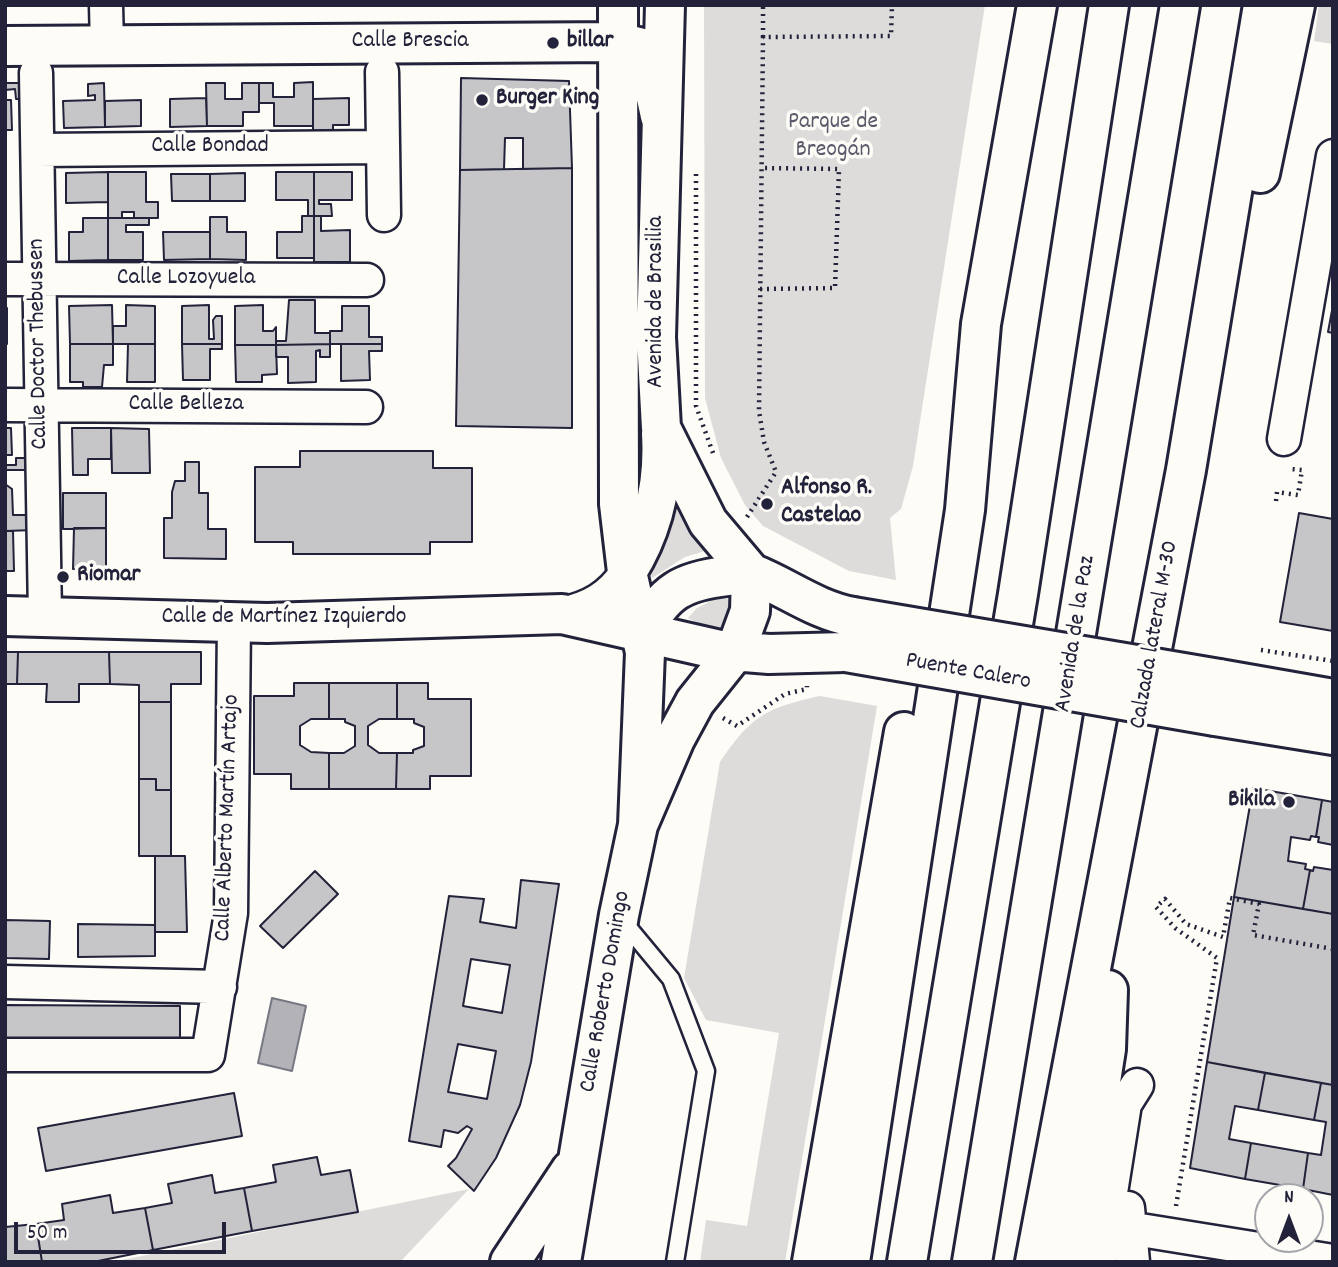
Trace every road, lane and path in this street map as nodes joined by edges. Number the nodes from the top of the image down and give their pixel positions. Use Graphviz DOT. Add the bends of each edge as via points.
graph roads {
  1 [pos="106,5"];
  2 [pos="665,5"];
  3 [pos="763,5"];
  4 [pos="892,5"];
  5 [pos="1037,5"];
  6 [pos="1109,5"];
  7 [pos="1180,5"];
  8 [pos="1263,5"];
  9 [pos="1296,5"];
  10 [pos="618,24"];
  11 [pos="763,37"];
  12 [pos="5,46"];
  13 [pos="107,46"];
  14 [pos="382,72"];
  15 [pos="36,73"];
  16 [pos="660,116"];
  17 [pos="382,147"];
  18 [pos="38,150"];
  19 [pos="1333,156"];
  20 [pos="762,168"];
  21 [pos="696,171"];
  22 [pos="384,215"];
  23 [pos="5,279"];
  24 [pos="38,280"];
  25 [pos="367,280"];
  26 [pos="760,289"];
  27 [pos="981,324"];
  28 [pos="5,405"];
  29 [pos="41,405"];
  30 [pos="366,407"];
  31 [pos="661,428"];
  32 [pos="1282,453"];
  33 [pos="718,464"];
  34 [pos="1186,470"];
  35 [pos="1276,501"];
  36 [pos="741,506"];
  37 [pos="742,527"];
  38 [pos="627,572"];
  39 [pos="751,573"];
  40 [pos="562,614"];
  41 [pos="5,616"];
  42 [pos="45,616"];
  43 [pos="234,622"];
  44 [pos="643,633"];
  45 [pos="850,635"];
  46 [pos="1252,648"];
  47 [pos="736,652"];
  48 [pos="1333,661"];
  49 [pos="1217,698"];
  50 [pos="1333,699"];
  51 [pos="1333,735"];
  52 [pos="638,825"];
  53 [pos="1113,865"];
  54 [pos="619,915"];
  55 [pos="896,946"];
  56 [pos="1333,949"];
  57 [pos="5,982"];
  58 [pos="220,987"];
  59 [pos="5,1055"];
  60 [pos="578,1159"];
  61 [pos="1117,1222"];
  62 [pos="1170,1234"];
  63 [pos="1198,1251"];
  64 [pos="1333,1261"];
  65 [pos="510,1262"];
  66 [pos="561,1262"];
  67 [pos="675,1262"];
  68 [pos="812,1262"];
  69 [pos="850,1262"];
  70 [pos="873,1262"];
  71 [pos="907,1262"];
  72 [pos="972,1262"];
  73 [pos="1035,1262"];
  74 [pos="1073,1262"];
  75 [pos="1100,1262"];
  76 [pos="1133,1262"];
  1 -- 13 [label="street"];
  2 -- 16 [label="main road, Avenida de Brasilia"];
  3 -- 11 [label="path"];
  4 -- 11 [label="path" via="891,36"];
  5 -- 27 [label="main road"];
  6 -- 71 [label="main road" via="1018,594"];
  7 -- 72 [label="main road, Avenida de la Paz"];
  8 -- 34 [label="main road, Calzada lateral M-30"];
  9 -- 34 [label="main road" via="1224,341"];
  10 -- 13 [label="main road, Calle Brescia"];
  10 -- 16 [label="main road, Calle Brescia" via="647,56"];
  10 -- 38 [label="main road, Avenida de Brasilia" via="618,476"];
  11 -- 20 [label="path"];
  12 -- 13 [label="main road, Calle Brescia"];
  14 -- 17 [label="street"];
  15 -- 18 [label="street, Calle Doctor Thebussen"];
  16 -- 31 [label="main road, Avenida de Brasilia" via="656,337"];
  17 -- 18 [label="street, Calle Bondad"];
  17 -- 22 [label="street"];
  18 -- 24 [label="street, Calle Doctor Thebussen"];
  19 -- 32 [label="street"];
  20 -- 26 [label="path"];
  20 -- 26 [label="path" via="839,169 835,288"];
  21 -- 33 [label="path" via="696,406"];
  23 -- 24 [label="street, Calle Lozoyuela"];
  24 -- 25 [label="street, Calle Lozoyuela"];
  24 -- 29 [label="street, Calle Doctor Thebussen"];
  26 -- 37 [label="path" via="759,411 764,442 776,472"];
  27 -- 55 [label="main road" via="965,510"];
  27 -- 68 [label="main road" via="940,507"];
  28 -- 29 [label="street, Calle Belleza"];
  29 -- 30 [label="street, Calle Belleza"];
  29 -- 42 [label="street, Calle Doctor Thebussen"];
  31 -- 37 [label="main road, Avenida de Brasilia" via="703,513"];
  31 -- 38 [label="main road, Calle de Martínez Izquierdo" via="657,502 643,545"];
  32 -- 35 [label="path" via="1301,470 1298,495 1277,492"];
  34 -- 53 [label="main road, Calzada lateral M-30"];
  36 -- 37 [label="path"];
  37 -- 39 [label="main road, Avenida de Brasilia"];
  38 -- 40 [label="street, Calle de Martínez Izquierdo" via="596,604"];
  38 -- 44 [label="main road, Avenida de Brasilia"];
  39 -- 44 [label="main road" via="683,585 660,603"];
  39 -- 45 [label="main road" via="810,604"];
  39 -- 47 [label="main road, Calle Roberto Domingo" via="750,611"];
  40 -- 43 [label="main road, Calle de Martínez Izquierdo"];
  40 -- 44 [label="main road, Calle de Martínez Izquierdo"];
  41 -- 42 [label="main road, Calle de Martínez Izquierdo"];
  42 -- 43 [label="main road, Calle de Martínez Izquierdo"];
  43 -- 58 [label="street, Calle Alberto Martín Artajo" via="231,913"];
  44 -- 47 [label="main road, Calle de Martínez Izquierdo"];
  44 -- 52 [label="main road, Calle Roberto Domingo"];
  45 -- 47 [label="main road, Calle de Martínez Izquierdo"];
  45 -- 49 [label="main road, Puente Calero, bridge"];
  46 -- 48 [label="path"];
  47 -- 52 [label="main road, Calle Roberto Domingo" via="695,702"];
  49 -- 50 [label="main road"];
  49 -- 51 [label="main road"];
  52 -- 54 [label="main road, Calle Roberto Domingo"];
  53 -- 73 [label="main road, Calzada lateral M-30"];
  53 -- 74 [label="main road" via="1106,1049"];
  54 -- 60 [label="main road, Calle Roberto Domingo"];
  54 -- 67 [label="lane" via="671,979 706,1071"];
  55 -- 69 [label="main road"];
  55 -- 70 [label="main road" via="902,1030"];
  56 -- 62 [label="path" via="1253,935 1258,904 1230,898 1223,937 1186,924 1165,900 1156,907 1175,928 1217,958"];
  57 -- 58 [label="street"];
  58 -- 59 [label="street, Calle Alberto Martín Artajo" via="208,1055"];
  60 -- 65 [label="main road"];
  60 -- 66 [label="main road, Calle Roberto Domingo"];
  61 -- 62 [label="street"];
  61 -- 75 [label="street"];
  61 -- 76 [label="street"];
  62 -- 63 [label="street"];
  63 -- 64 [label="street"];
}
